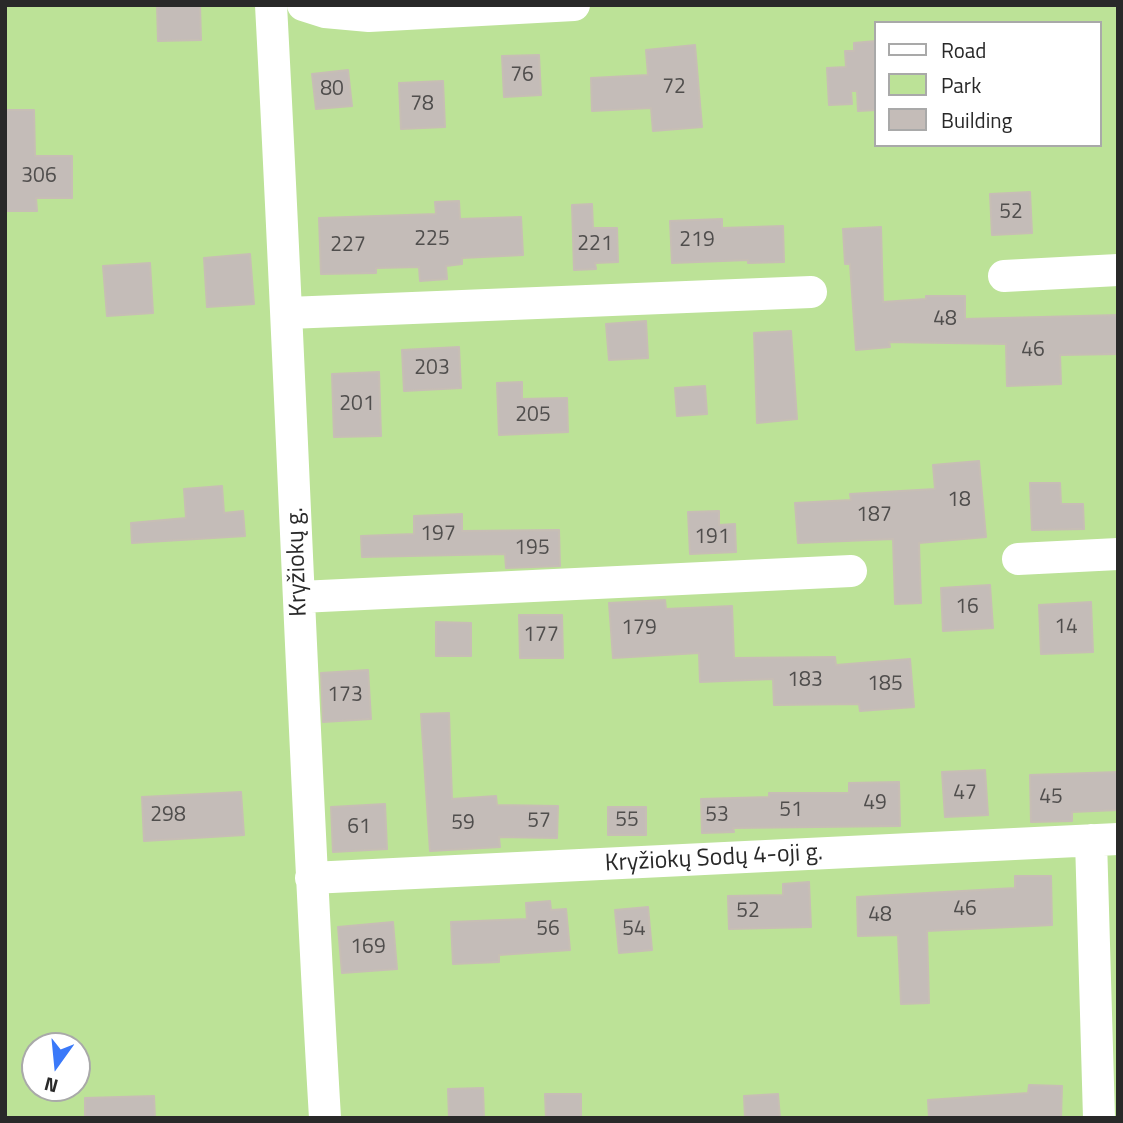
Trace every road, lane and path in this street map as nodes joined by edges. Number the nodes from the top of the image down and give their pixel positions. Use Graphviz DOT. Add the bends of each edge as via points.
graph roads {
  1 [pos="271,5"];
  2 [pos="303,5"];
  3 [pos="574,5"];
  4 [pos="1118,270"];
  5 [pos="1003,276"];
  6 [pos="811,292"];
  7 [pos="288,313"];
  8 [pos="1118,554"];
  9 [pos="1018,559"];
  10 [pos="851,571"];
  11 [pos="299,597"];
  12 [pos="1104,840"];
  13 [pos="311,878"];
  14 [pos="325,1118"];
  15 [pos="1099,1118"];
  1 -- 7 [label="street, Kryžiokų g."];
  2 -- 3 [label="street" via="369,16"];
  4 -- 5 [label="street"];
  6 -- 7 [label="street"];
  7 -- 11 [label="street, Kryžiokų g."];
  8 -- 9 [label="street"];
  10 -- 11 [label="street"];
  11 -- 13 [label="street, Kryžiokų g."];
  12 -- 13 [label="street, Kryžiokų Sodų 4-oji g."];
  12 -- 15 [label="street"];
  13 -- 14 [label="street, Kryžiokų g."];
}
